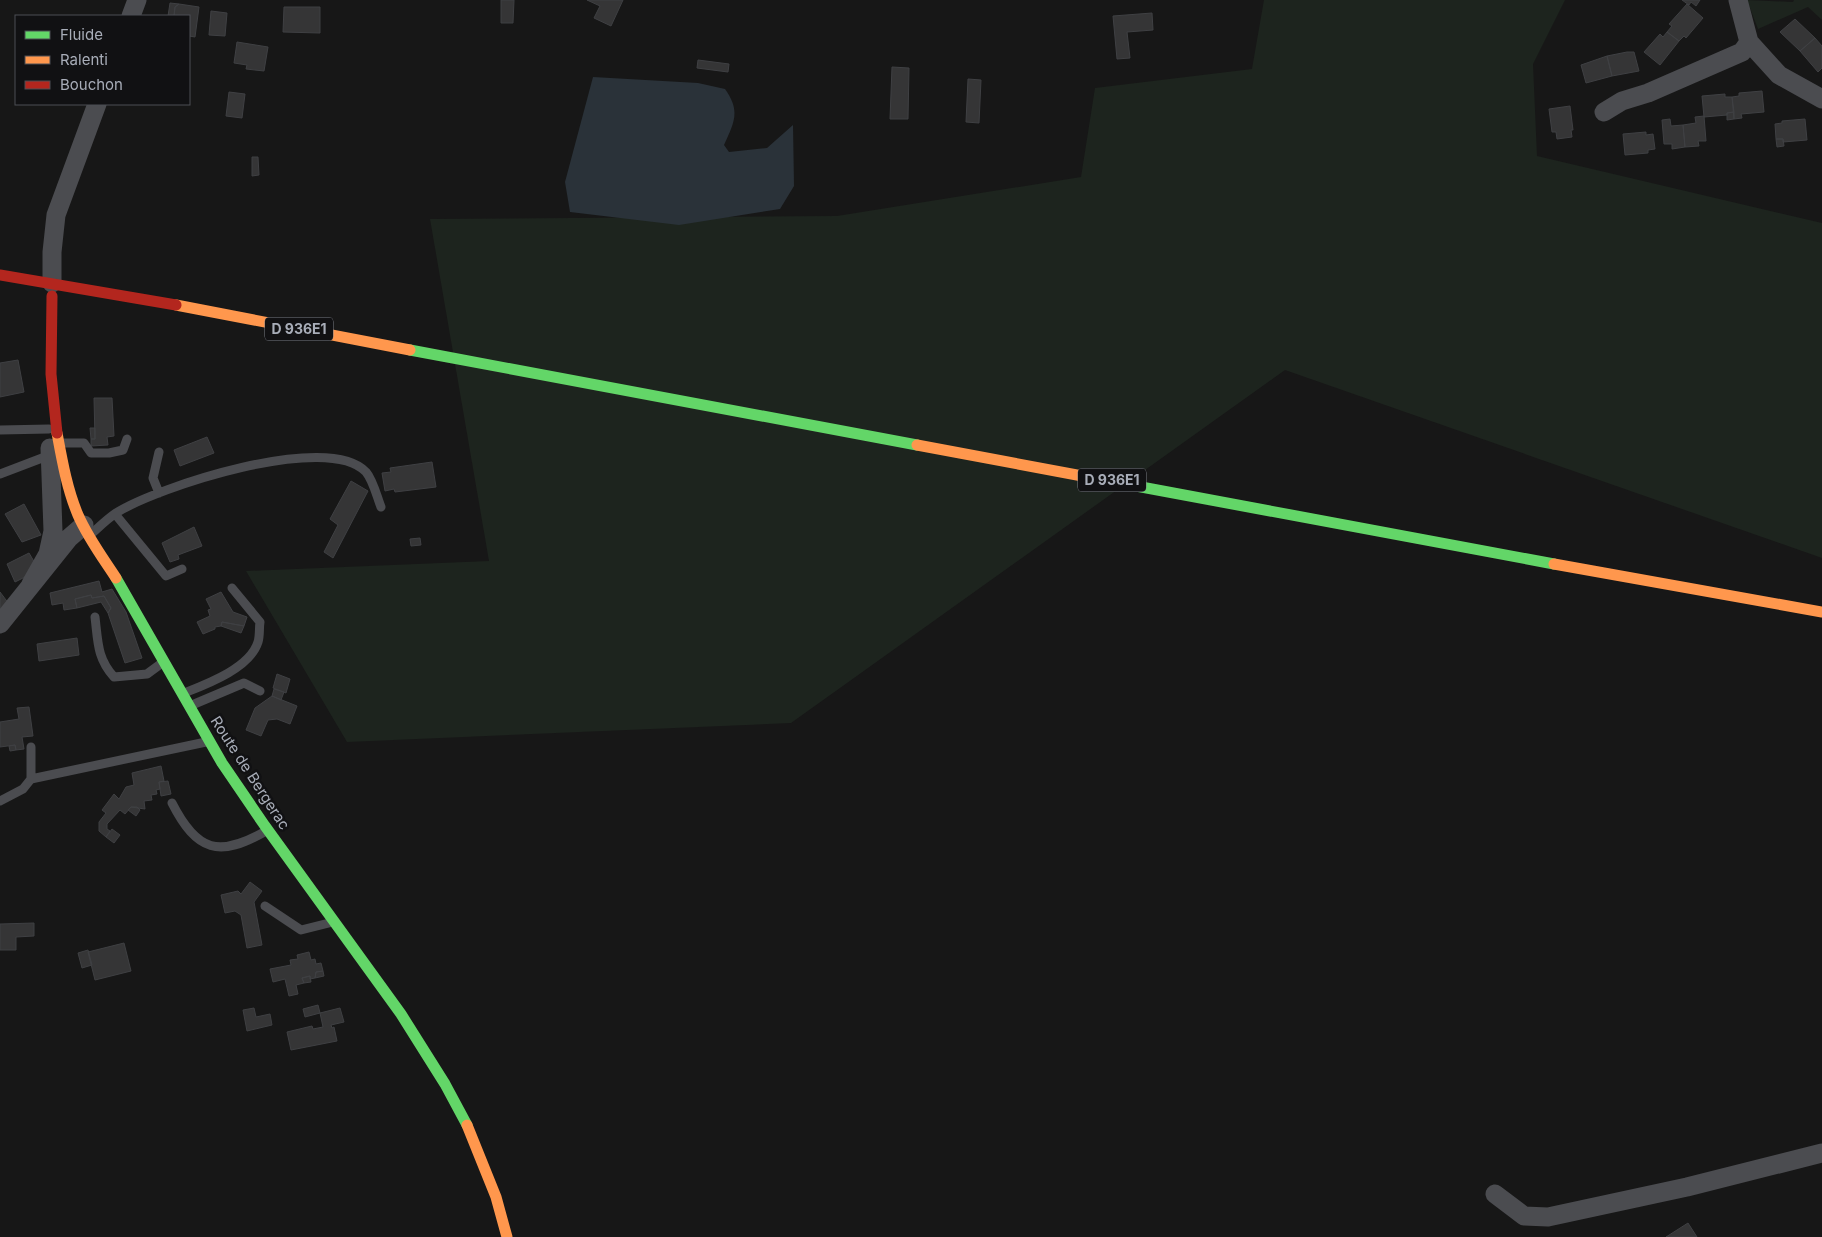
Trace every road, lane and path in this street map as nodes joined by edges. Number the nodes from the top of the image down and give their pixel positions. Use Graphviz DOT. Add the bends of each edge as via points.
graph roads {
  1 [pos="137,0"];
  2 [pos="1738,0"];
  3 [pos="131,15"];
  4 [pos="1749,42"];
  5 [pos="1822,99"];
  6 [pos="97,105"];
  7 [pos="1604,112"];
  8 [pos="0,275"];
  9 [pos="49,291"];
  10 [pos="0,430"];
  11 [pos="53,435"];
  12 [pos="127,438"];
  13 [pos="159,452"];
  14 [pos="0,474"];
  15 [pos="159,493"];
  16 [pos="382,506"];
  17 [pos="116,514"];
  18 [pos="84,525"];
  19 [pos="50,544"];
  20 [pos="182,569"];
  21 [pos="31,584"];
  22 [pos="232,588"];
  23 [pos="1822,612"];
  24 [pos="95,617"];
  25 [pos="0,624"];
  26 [pos="165,661"];
  27 [pos="260,691"];
  28 [pos="182,694"];
  29 [pos="189,706"];
  30 [pos="209,742"];
  31 [pos="32,747"];
  32 [pos="32,779"];
  33 [pos="0,801"];
  34 [pos="172,803"];
  35 [pos="268,830"];
  36 [pos="266,906"];
  37 [pos="335,922"];
  38 [pos="1822,1153"];
  39 [pos="1495,1194"];
  40 [pos="507,1237"];
  1 -- 3 [label="street"];
  2 -- 4 [label="street"];
  4 -- 5 [label="street" via="1779,75"];
  4 -- 7 [label="street" via="1742,52 1622,101"];
  6 -- 9 [label="street" via="56,215"];
  8 -- 9 [label="main road, D 936E1"];
  9 -- 11 [label="main road, Route de Bergerac"];
  9 -- 23 [label="main road, D 936E1" via="158,312 196,310 1683,589"];
  10 -- 11 [label="lane"];
  11 -- 12 [label="lane" via="84,443 91,454 123,450"];
  11 -- 14 [label="lane"];
  11 -- 18 [label="main road, Route de Bergerac"];
  11 -- 19 [label="street" via="54,506"];
  13 -- 15 [label="lane" via="154,478"];
  15 -- 16 [label="lane" via="255,464 320,457 345,460 366,472"];
  15 -- 17 [label="lane"];
  17 -- 18 [label="lane"];
  17 -- 20 [label="lane" via="166,576"];
  18 -- 19 [label="street" via="61,523"];
  18 -- 21 [label="street"];
  18 -- 26 [label="main road, Route de Bergerac"];
  19 -- 21 [label="street"];
  21 -- 25 [label="street"];
  22 -- 28 [label="lane" via="260,622 258,643 245,660 221,678"];
  24 -- 26 [label="lane" via="99,653 103,665 114,677 147,674"];
  26 -- 28 [label="main road, Route de Bergerac"];
  27 -- 29 [label="lane" via="244,683"];
  28 -- 29 [label="main road, Route de Bergerac"];
  29 -- 30 [label="main road, Route de Bergerac"];
  30 -- 32 [label="lane"];
  30 -- 35 [label="main road, Route de Bergerac"];
  31 -- 32 [label="lane"];
  32 -- 33 [label="lane" via="23,789"];
  34 -- 35 [label="lane" via="184,827 195,838 213,846 228,848"];
  35 -- 37 [label="main road, Route de Bergerac"];
  36 -- 37 [label="lane" via="300,930"];
  37 -- 40 [label="main road, Route de Bergerac" via="438,1070 462,1112 489,1172"];
  38 -- 39 [label="street" via="1687,1188 1548,1217 1524,1216"];
}
